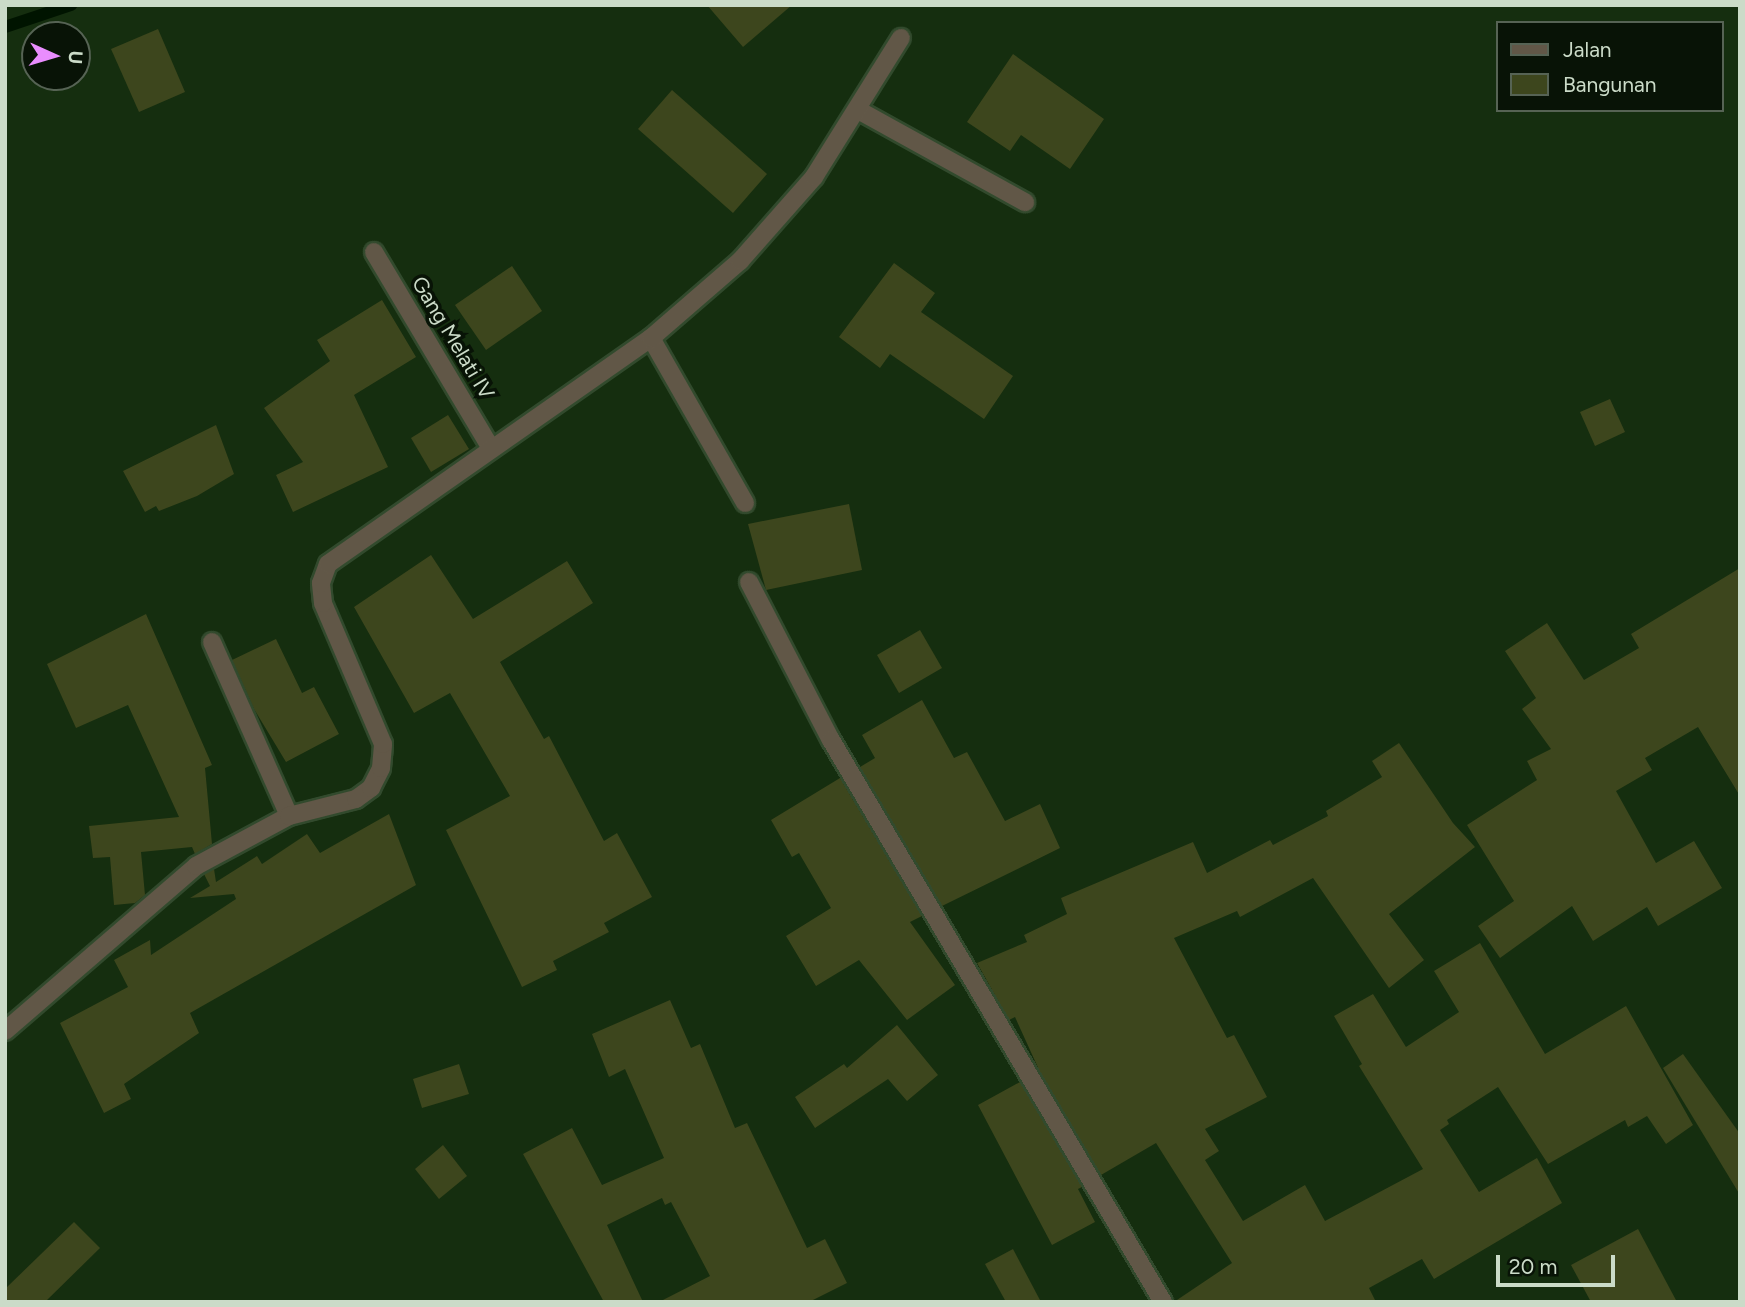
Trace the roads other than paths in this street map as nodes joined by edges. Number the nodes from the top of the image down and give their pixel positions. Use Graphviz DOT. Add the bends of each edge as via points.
graph roads {
  1 [pos="901,38"];
  2 [pos="858,110"];
  3 [pos="1025,202"];
  4 [pos="374,252"];
  5 [pos="651,338"];
  6 [pos="491,448"];
  7 [pos="745,503"];
  8 [pos="749,582"];
  9 [pos="212,642"];
  10 [pos="289,816"];
  11 [pos="5,1031"];
  12 [pos="1163,1302"];
  1 -- 2 [label="street"];
  2 -- 3 [label="street"];
  2 -- 5 [label="street" via="814,177 740,261"];
  4 -- 6 [label="street, Gang Melati IV"];
  5 -- 6 [label="street"];
  5 -- 7 [label="street"];
  6 -- 10 [label="street" via="328,564 321,583 323,603 377,724 383,744 381,768 371,788 356,799"];
  8 -- 12 [label="street" via="831,740"];
  9 -- 10 [label="street"];
  10 -- 11 [label="street" via="196,866"];
}
